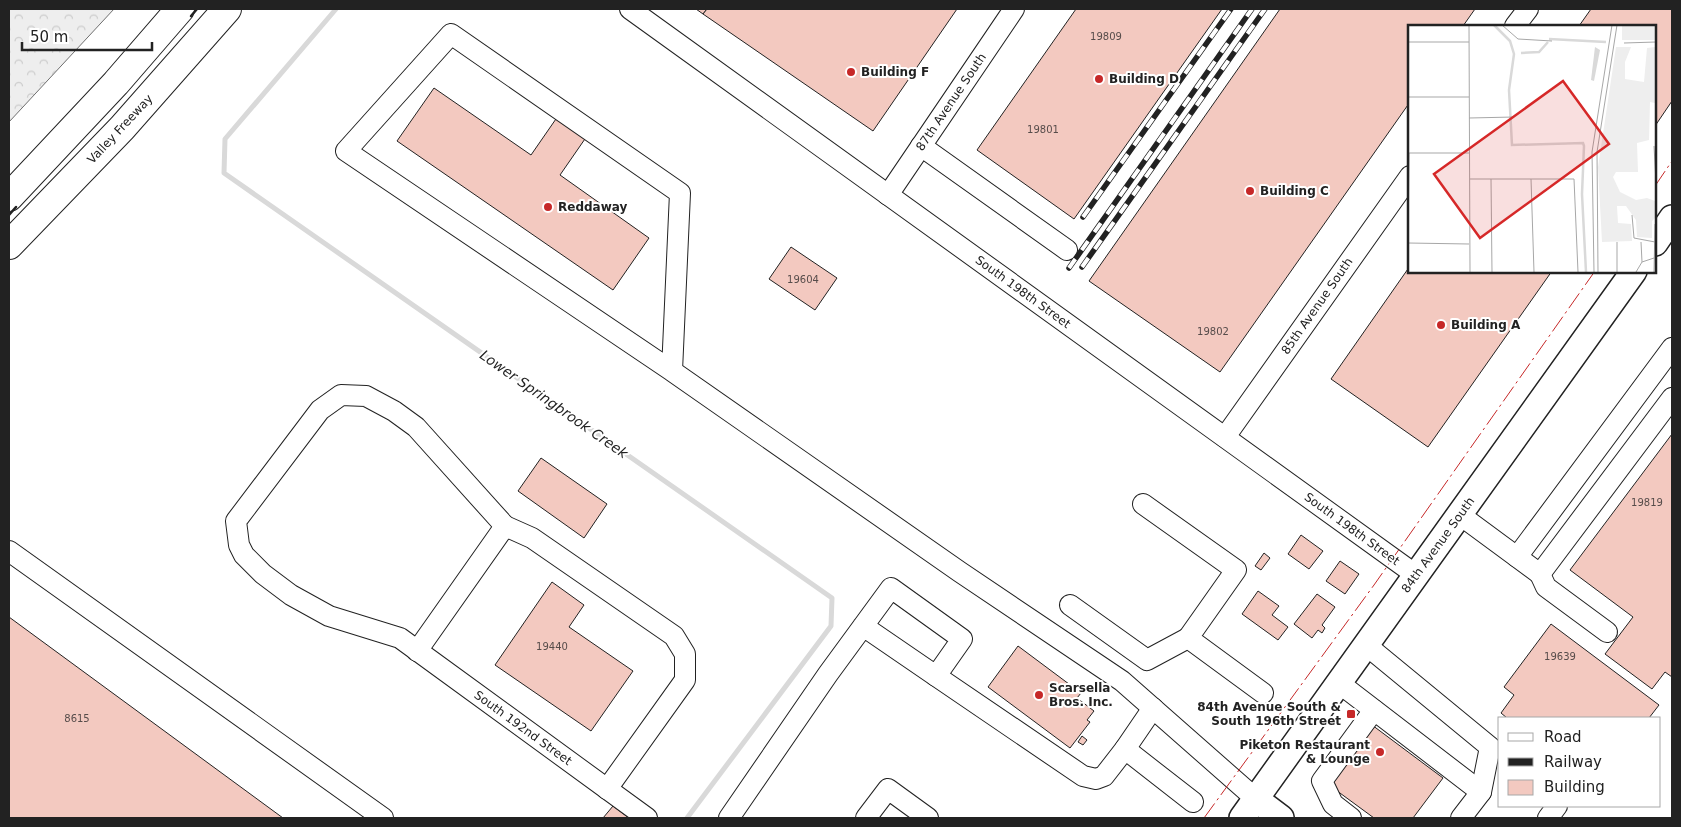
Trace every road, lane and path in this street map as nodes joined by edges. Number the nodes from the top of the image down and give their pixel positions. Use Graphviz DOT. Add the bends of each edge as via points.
graph roads {
  1 [pos="162,9"];
  2 [pos="180,9"];
  3 [pos="227,9"];
  4 [pos="630,9"];
  5 [pos="1014,9"];
  6 [pos="1528,9"];
  7 [pos="1516,25"];
  8 [pos="921,146"];
  9 [pos="9,176"];
  10 [pos="1408,179"];
  11 [pos="888,194"];
  12 [pos="9,197"];
  13 [pos="1672,218"];
  14 [pos="1656,241"];
  15 [pos="9,245"];
  16 [pos="1067,250"];
  17 [pos="1633,272"];
  18 [pos="1672,348"];
  19 [pos="672,371"];
  20 [pos="1672,398"];
  21 [pos="1629,407"];
  22 [pos="1652,424"];
  23 [pos="1225,437"];
  24 [pos="1143,504"];
  25 [pos="1460,515"];
  26 [pos="505,526"];
  27 [pos="9,550"];
  28 [pos="1517,557"];
  29 [pos="1540,574"];
  30 [pos="1416,576"];
  31 [pos="1070,605"];
  32 [pos="863,626"];
  33 [pos="1099,626"];
  34 [pos="1607,632"];
  35 [pos="1188,638"];
  36 [pos="1366,645"];
  37 [pos="417,651"];
  38 [pos="1079,652"];
  39 [pos="936,676"];
  40 [pos="1339,683"];
  41 [pos="1263,693"];
  42 [pos="1153,708"];
  43 [pos="1374,710"];
  44 [pos="1125,749"];
  45 [pos="607,789"];
  46 [pos="1481,792"];
  47 [pos="1193,802"];
  48 [pos="1556,807"];
  49 [pos="1249,809"];
  50 [pos="383,818"];
  51 [pos="647,818"];
  52 [pos="729,818"];
  53 [pos="866,818"];
  54 [pos="928,818"];
  55 [pos="1282,818"];
  56 [pos="1352,818"];
  57 [pos="1461,818"];
  58 [pos="1548,818"];
  1 -- 9 [label="highway"];
  2 -- 12 [label="highway"];
  3 -- 15 [label="highway, Valley Freeway" via="122,128"];
  4 -- 11 [label="street, South 198th Street"];
  5 -- 8 [label="street, 87th Avenue South"];
  6 -- 7 [label="street"];
  8 -- 11 [label="street, 87th Avenue South"];
  8 -- 16 [label="street"];
  10 -- 23 [label="street, 85th Avenue South"];
  11 -- 23 [label="street, South 198th Street"];
  13 -- 14 [label="main road"];
  17 -- 25 [label="main road, 84th Avenue South"];
  18 -- 21 [label="street"];
  19 -- 19 [label="street" via="680,193 451,34 346,151"];
  19 -- 38 [label="street"];
  20 -- 22 [label="street"];
  21 -- 22 [label="street"];
  21 -- 28 [label="street"];
  22 -- 29 [label="street"];
  23 -- 30 [label="street, South 198th Street"];
  24 -- 35 [label="street" via="1236,570"];
  25 -- 28 [label="street"];
  25 -- 30 [label="main road, 84th Avenue South"];
  26 -- 37 [label="street"];
  26 -- 37 [label="street, South 192nd Street" via="416,427 366,396 341,395 320,410 236,521 239,545 244,555 263,574 329,616 400,638"];
  26 -- 45 [label="street" via="532,538 674,636 685,654 685,680"];
  27 -- 50 [label="street"];
  28 -- 29 [label="street"];
  29 -- 34 [label="street" via="1546,586"];
  30 -- 36 [label="main road, 84th Avenue South"];
  31 -- 33 [label="street"];
  32 -- 39 [label="street"];
  32 -- 39 [label="street" via="891,588 962,639"];
  32 -- 52 [label="street"];
  33 -- 35 [label="street" via="1147,660"];
  33 -- 38 [label="street"];
  35 -- 41 [label="street"];
  36 -- 40 [label="main road, 84th Avenue South"];
  36 -- 46 [label="street" via="1490,747"];
  37 -- 45 [label="street, South 192nd Street"];
  38 -- 42 [label="street" via="1122,681"];
  39 -- 44 [label="street" via="1083,776 1096,779 1104,776"];
  40 -- 43 [label="street"];
  40 -- 49 [label="main road, 84th Avenue South"];
  42 -- 44 [label="street"];
  42 -- 49 [label="street"];
  43 -- 46 [label="street"];
  43 -- 56 [label="street" via="1322,781 1333,804"];
  44 -- 47 [label="street"];
  45 -- 51 [label="street, South 192nd Street"];
  46 -- 57 [label="street"];
  48 -- 58 [label="street"];
  49 -- 55 [label="main road"];
  53 -- 54 [label="street" via="888,788"];
}
